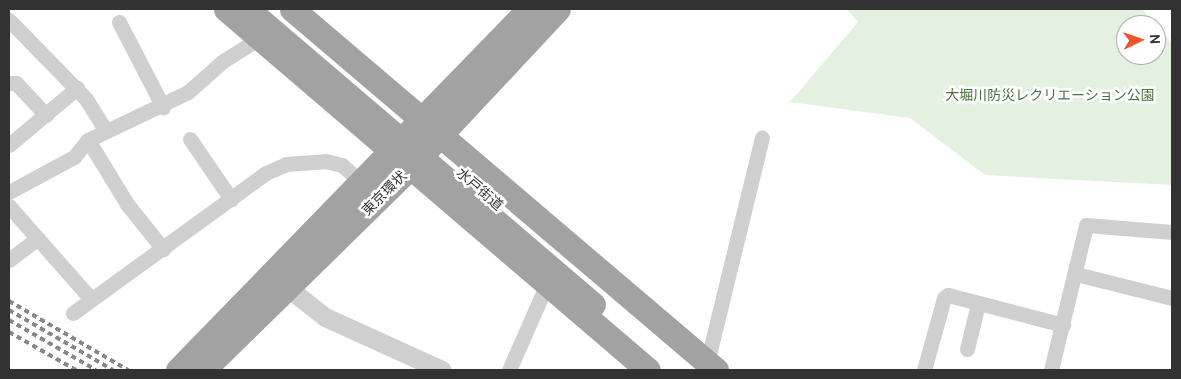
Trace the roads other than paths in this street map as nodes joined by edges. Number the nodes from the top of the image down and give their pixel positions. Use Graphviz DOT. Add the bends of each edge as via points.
graph roads {
  1 [pos="226,9"];
  2 [pos="247,9"];
  3 [pos="287,9"];
  4 [pos="529,9"];
  5 [pos="558,9"];
  6 [pos="9,20"];
  7 [pos="119,22"];
  8 [pos="260,38"];
  9 [pos="9,83"];
  10 [pos="77,88"];
  11 [pos="163,107"];
  12 [pos="46,115"];
  13 [pos="421,119"];
  14 [pos="105,130"];
  15 [pos="440,135"];
  16 [pos="762,138"];
  17 [pos="190,139"];
  18 [pos="88,140"];
  19 [pos="9,145"];
  20 [pos="391,150"];
  21 [pos="411,166"];
  22 [pos="360,181"];
  23 [pos="9,192"];
  24 [pos="231,199"];
  25 [pos="9,206"];
  26 [pos="1172,232"];
  27 [pos="38,238"];
  28 [pos="163,249"];
  29 [pos="9,260"];
  30 [pos="1076,274"];
  31 [pos="280,281"];
  32 [pos="547,284"];
  33 [pos="90,298"];
  34 [pos="1172,298"];
  35 [pos="597,299"];
  36 [pos="978,304"];
  37 [pos="73,313"];
  38 [pos="1063,325"];
  39 [pos="967,349"];
  40 [pos="704,368"];
  41 [pos="178,370"];
  42 [pos="203,370"];
  43 [pos="442,370"];
  44 [pos="508,370"];
  45 [pos="648,370"];
  46 [pos="668,370"];
  47 [pos="924,370"];
  48 [pos="1051,370"];
  1 -- 8 [label="highway"];
  2 -- 35 [label="highway, 水戸街道, bridge"];
  3 -- 13 [label="highway"];
  3 -- 35 [label="highway, 水戸街道"];
  4 -- 13 [label="highway, 東京環状"];
  5 -- 15 [label="highway, 東京環状"];
  6 -- 10 [label="street"];
  7 -- 11 [label="street"];
  8 -- 11 [label="street"];
  8 -- 20 [label="highway"];
  9 -- 12 [label="street" via="16,83"];
  10 -- 12 [label="street"];
  10 -- 14 [label="street"];
  11 -- 14 [label="street"];
  12 -- 19 [label="street"];
  13 -- 15 [label="highway"];
  13 -- 20 [label="highway, 東京環状"];
  14 -- 18 [label="street"];
  15 -- 21 [label="highway, 東京環状"];
  15 -- 40 [label="highway"];
  16 -- 40 [label="street"];
  17 -- 24 [label="street"];
  18 -- 23 [label="street" via="74,157"];
  18 -- 28 [label="street" via="126,204"];
  20 -- 21 [label="highway"];
  20 -- 22 [label="highway, 東京環状"];
  21 -- 31 [label="highway, 東京環状"];
  21 -- 32 [label="highway"];
  22 -- 24 [label="street" via="342,165 306,160 266,173"];
  22 -- 31 [label="highway, 東京環状"];
  24 -- 28 [label="street"];
  25 -- 27 [label="street"];
  26 -- 30 [label="street" via="1086,225"];
  27 -- 29 [label="street"];
  27 -- 33 [label="street"];
  28 -- 33 [label="street"];
  30 -- 34 [label="street"];
  30 -- 38 [label="street"];
  31 -- 41 [label="highway, 東京環状"];
  31 -- 42 [label="highway, 東京環状"];
  31 -- 43 [label="street" via="326,317"];
  32 -- 44 [label="street"];
  32 -- 45 [label="highway"];
  33 -- 37 [label="street"];
  35 -- 40 [label="highway, 水戸街道"];
  35 -- 46 [label="highway, 水戸街道"];
  36 -- 38 [label="street"];
  36 -- 39 [label="street"];
  36 -- 47 [label="street" via="944,298"];
  38 -- 48 [label="street"];
}
